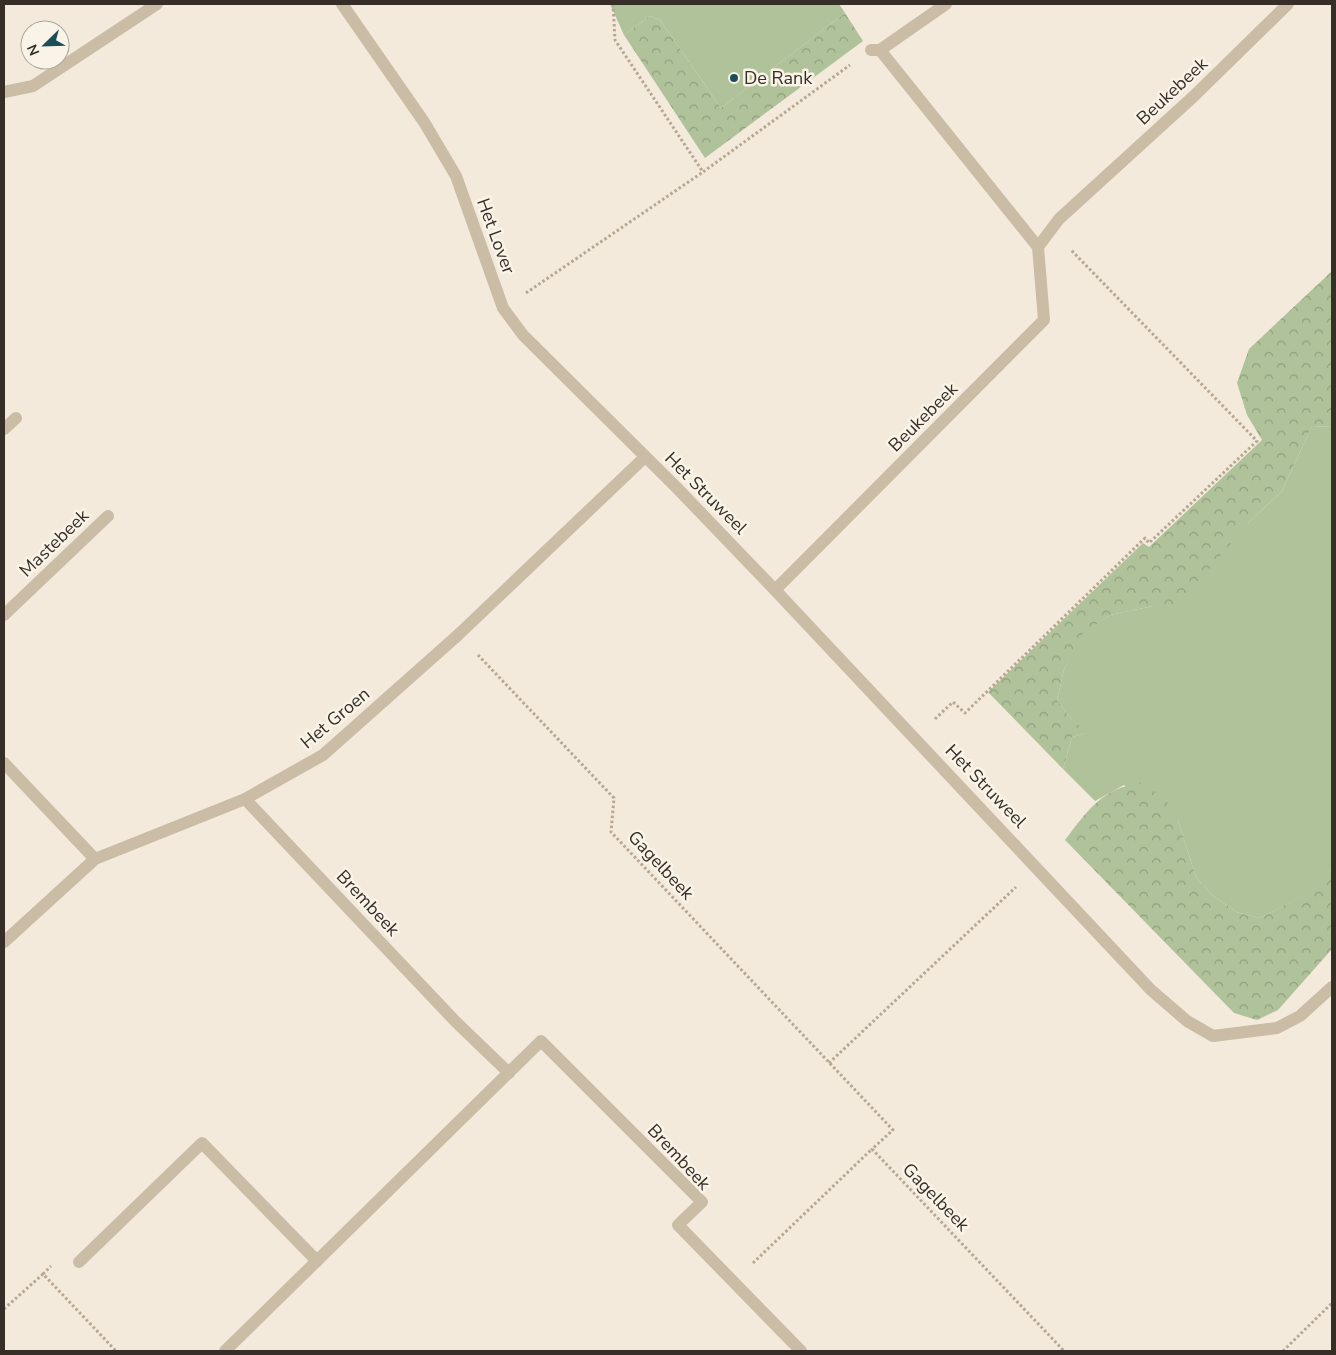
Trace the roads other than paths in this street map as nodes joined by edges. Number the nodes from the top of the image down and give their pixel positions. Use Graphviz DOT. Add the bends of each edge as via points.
graph roads {
  1 [pos="157,4"];
  2 [pos="342,4"];
  3 [pos="946,4"];
  4 [pos="1288,4"];
  5 [pos="4,92"];
  6 [pos="1038,247"];
  7 [pos="16,418"];
  8 [pos="4,429"];
  9 [pos="645,457"];
  10 [pos="108,516"];
  11 [pos="775,590"];
  12 [pos="4,616"];
  13 [pos="4,763"];
  14 [pos="245,799"];
  15 [pos="95,860"];
  16 [pos="4,942"];
  17 [pos="1332,987"];
  18 [pos="509,1072"];
  19 [pos="317,1261"];
  20 [pos="80,1262"];
  21 [pos="225,1351"];
  22 [pos="801,1351"];
  1 -- 5 [label="street" via="32,86"];
  2 -- 9 [label="street, Het Lover" via="424,122 456,176 503,308 523,335"];
  3 -- 6 [label="street" via="875,50"];
  4 -- 6 [label="street, Beukebeek" via="1194,96 1058,219"];
  6 -- 11 [label="street, Beukebeek" via="1044,320"];
  7 -- 8 [label="street"];
  9 -- 11 [label="street, Het Struweel"];
  9 -- 14 [label="street, Het Groen" via="458,635 323,755"];
  10 -- 12 [label="street, Mastebeek"];
  11 -- 17 [label="street, Het Struweel" via="1038,866 1151,990 1187,1021 1213,1036 1276,1028 1300,1016"];
  13 -- 15 [label="street"];
  14 -- 15 [label="street, Het Groen"];
  14 -- 18 [label="street, Brembeek" via="456,1022"];
  15 -- 16 [label="street, Het Groen"];
  18 -- 19 [label="street, Brembeek"];
  18 -- 22 [label="street, Brembeek" via="541,1041 702,1202 678,1225"];
  19 -- 20 [label="street" via="202,1143"];
  19 -- 21 [label="street, Brembeek"];
}
